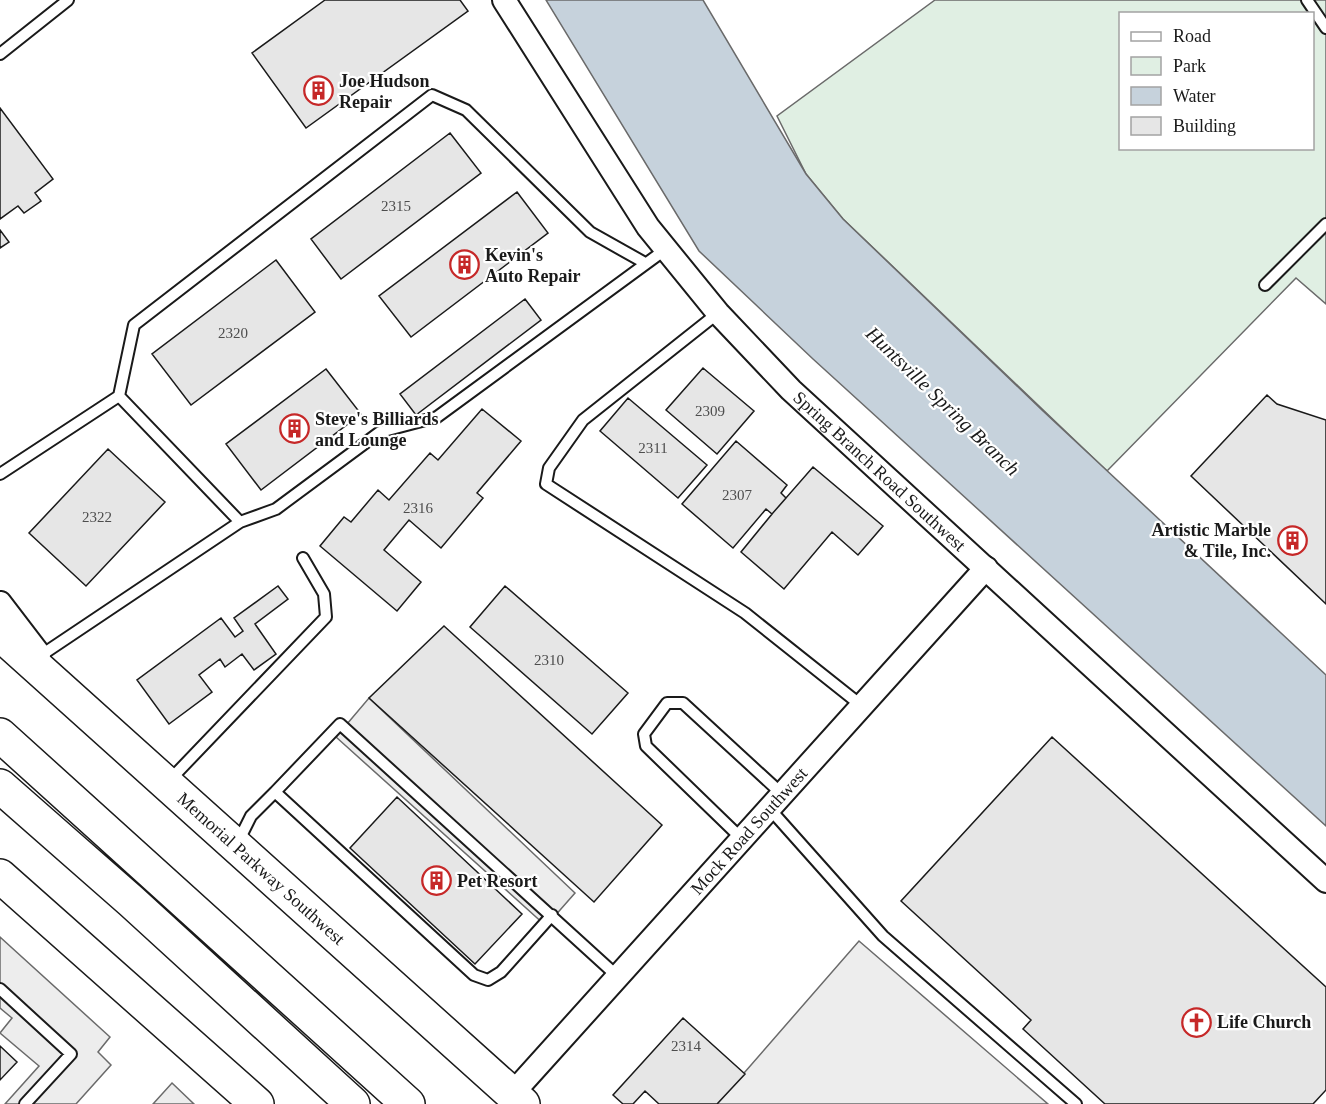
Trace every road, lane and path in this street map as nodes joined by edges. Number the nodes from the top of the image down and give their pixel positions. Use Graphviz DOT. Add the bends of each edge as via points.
graph roads {
  1 [pos="68,0"];
  2 [pos="504,0"];
  3 [pos="1307,0"];
  4 [pos="1326,28"];
  5 [pos="0,54"];
  6 [pos="1326,224"];
  7 [pos="666,249"];
  8 [pos="645,263"];
  9 [pos="1265,285"];
  10 [pos="718,313"];
  11 [pos="119,396"];
  12 [pos="0,474"];
  13 [pos="240,522"];
  14 [pos="303,558"];
  15 [pos="986,568"];
  16 [pos="0,603"];
  17 [pos="0,634"];
  18 [pos="40,656"];
  19 [pos="72,698"];
  20 [pos="862,706"];
  21 [pos="0,735"];
  22 [pos="166,784"];
  23 [pos="0,786"];
  24 [pos="275,792"];
  25 [pos="776,801"];
  26 [pos="742,838"];
  27 [pos="235,847"];
  28 [pos="0,876"];
  29 [pos="1326,881"];
  30 [pos="552,915"];
  31 [pos="616,975"];
  32 [pos="0,989"];
  33 [pos="517,1099"];
  34 [pos="25,1104"];
  35 [pos="257,1104"];
  36 [pos="353,1104"];
  37 [pos="408,1104"];
  38 [pos="1076,1104"];
  1 -- 5 [label="lane"];
  2 -- 7 [label="street, Spring Branch Road Southwest" via="648,227"];
  3 -- 4 [label="lane"];
  6 -- 9 [label="lane"];
  7 -- 8 [label="lane"];
  7 -- 10 [label="street, Spring Branch Road Southwest"];
  8 -- 11 [label="lane" via="590,232 466,110 432,95 134,325"];
  8 -- 13 [label="lane" via="437,417 380,432 276,509"];
  10 -- 15 [label="street, Spring Branch Road Southwest" via="791,390"];
  10 -- 20 [label="lane" via="583,420 549,468 546,484 746,613"];
  11 -- 12 [label="lane"];
  11 -- 13 [label="lane"];
  13 -- 18 [label="lane"];
  14 -- 22 [label="lane" via="324,594 326,617"];
  15 -- 20 [label="street, Mock Road Southwest"];
  15 -- 29 [label="street, Spring Branch Road Southwest"];
  16 -- 18 [label="street"];
  17 -- 19 [label="main road, Memorial Parkway Southwest"];
  18 -- 19 [label="street"];
  19 -- 22 [label="main road, Memorial Parkway Southwest"];
  20 -- 25 [label="street, Mock Road Southwest"];
  21 -- 37 [label="main road"];
  22 -- 27 [label="main road, Memorial Parkway Southwest"];
  23 -- 36 [label="main road"];
  24 -- 27 [label="lane" via="252,816"];
  24 -- 30 [label="lane" via="474,975 488,980 501,972"];
  24 -- 30 [label="lane" via="340,724"];
  25 -- 26 [label="street, Mock Road Southwest"];
  25 -- 26 [label="lane" via="683,704 667,703 644,734 646,746"];
  25 -- 38 [label="lane" via="883,936"];
  26 -- 31 [label="street, Mock Road Southwest"];
  27 -- 33 [label="main road, Memorial Parkway Southwest"];
  28 -- 35 [label="main road"];
  30 -- 31 [label="lane"];
  31 -- 33 [label="street, Mock Road Southwest"];
  32 -- 34 [label="lane" via="71,1053"];
}
